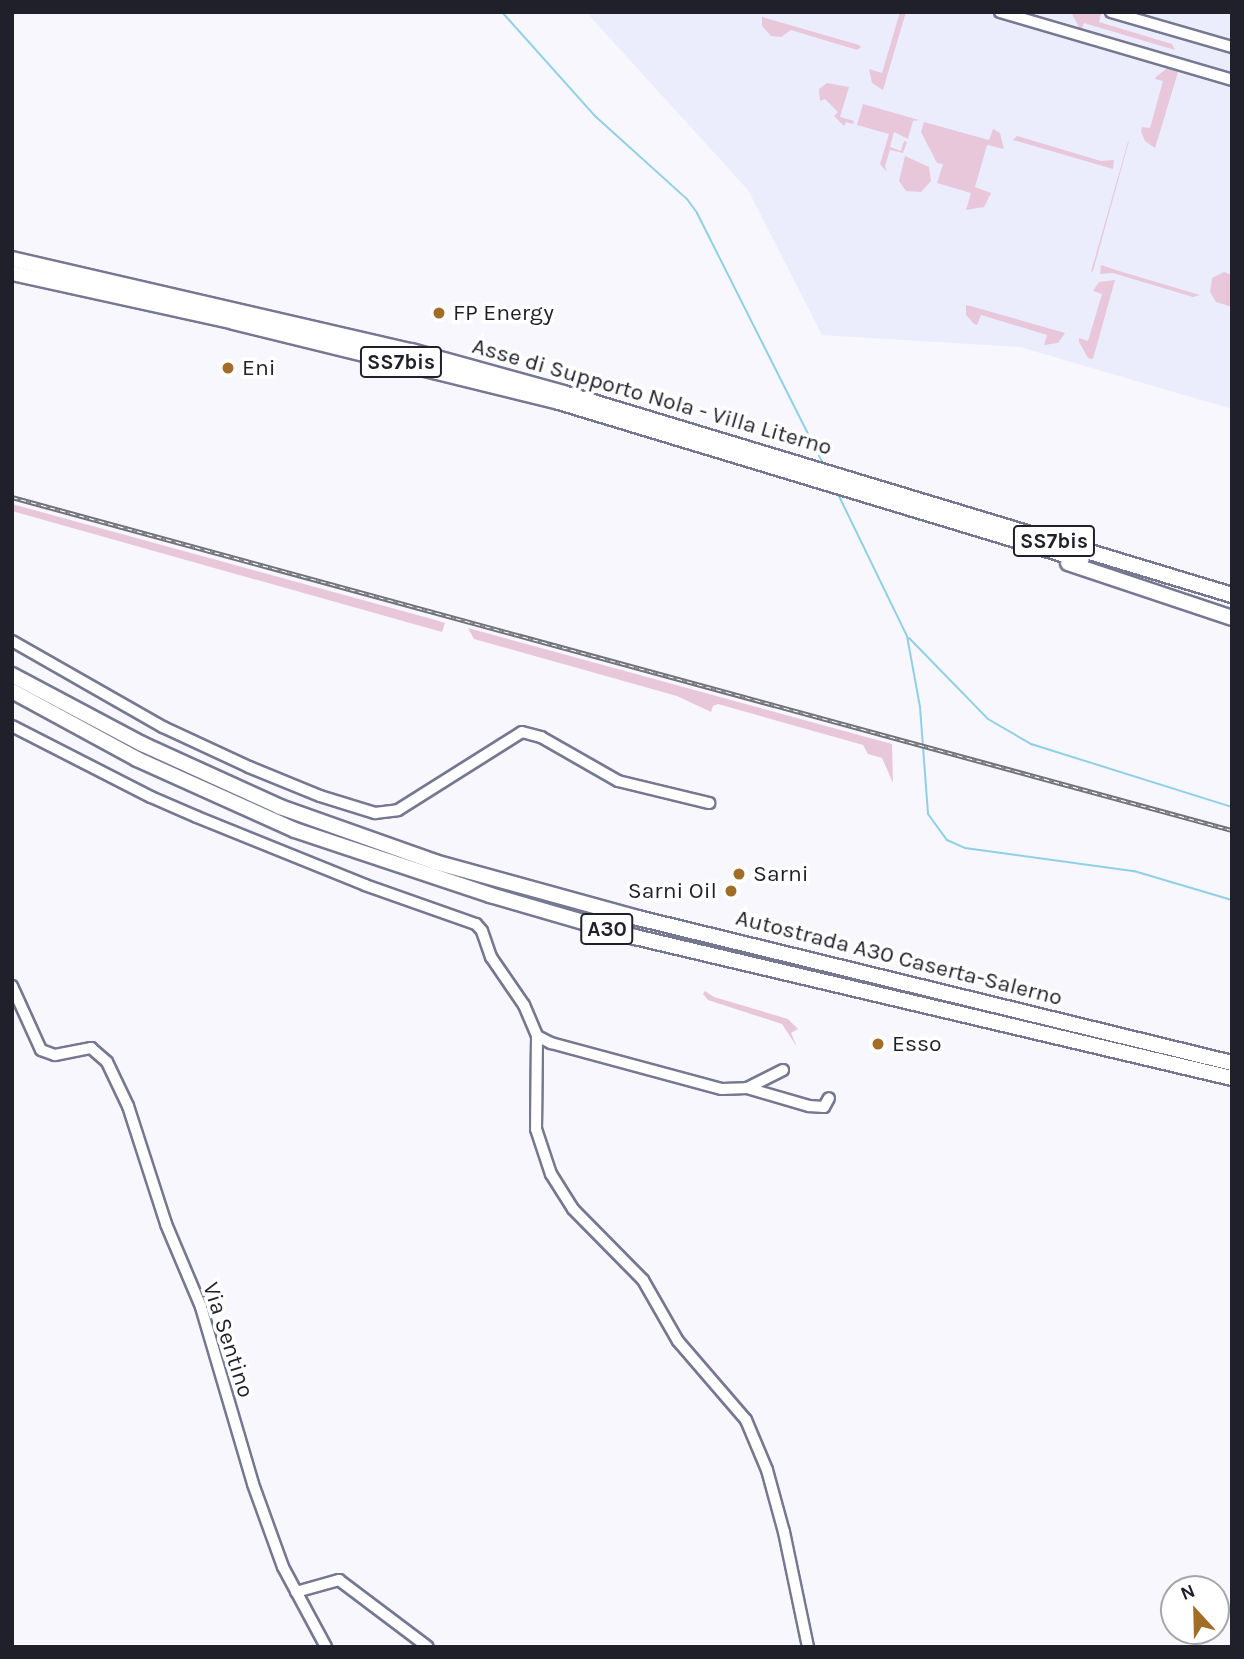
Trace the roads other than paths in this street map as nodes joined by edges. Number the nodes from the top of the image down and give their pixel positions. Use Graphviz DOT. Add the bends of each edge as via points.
graph roads {
  1 [pos="1000,12"];
  2 [pos="1111,12"];
  3 [pos="1232,47"];
  4 [pos="1232,80"];
  5 [pos="12,259"];
  6 [pos="12,273"];
  7 [pos="783,464"];
  8 [pos="880,493"];
  9 [pos="992,533"];
  10 [pos="1232,595"];
  11 [pos="1232,605"];
  12 [pos="1232,618"];
  13 [pos="12,641"];
  14 [pos="12,675"];
  15 [pos="12,691"];
  16 [pos="12,726"];
  17 [pos="709,803"];
  18 [pos="12,986"];
  19 [pos="537,1036"];
  20 [pos="1232,1063"];
  21 [pos="783,1070"];
  22 [pos="1232,1078"];
  23 [pos="747,1088"];
  24 [pos="829,1098"];
  25 [pos="296,1592"];
  26 [pos="326,1647"];
  27 [pos="428,1647"];
  28 [pos="808,1647"];
  1 -- 4 [label="street"];
  2 -- 3 [label="street"];
  5 -- 7 [label="highway, Asse di Supporto Nola - Villa Literno / SS7bis" via="412,351"];
  6 -- 7 [label="highway, Asse di Supporto Nola - Villa Literno / SS7bis" via="559,402"];
  7 -- 8 [label="highway, Asse di Supporto Nola - Villa Literno / SS7bis"];
  8 -- 9 [label="highway, Asse di Supporto Nola - Villa Literno / SS7bis"];
  8 -- 10 [label="highway, Asse di Supporto Nola - Villa Literno / SS7bis"];
  9 -- 11 [label="highway, Asse di Supporto Nola - Villa Literno / SS7bis"];
  9 -- 12 [label="highway"];
  13 -- 17 [label="street" via="163,727 320,796 375,813 398,810 522,732 541,737 618,781"];
  14 -- 20 [label="highway, Autostrada A30 Caserta-Salerno / A30" via="142,744 279,807 435,862 638,918"];
  15 -- 22 [label="highway, Autostrada A30 Caserta-Salerno / A30" via="137,759 295,830 490,895 649,940"];
  16 -- 19 [label="street" via="185,812 365,886 475,924 524,1005"];
  18 -- 25 [label="street, Via Sentino" via="41,1050 55,1055 91,1048 107,1062 128,1107 166,1224 202,1310 253,1484"];
  19 -- 23 [label="street" via="571,1050 722,1089"];
  19 -- 28 [label="street" via="536,1129 551,1174 573,1209 643,1280 678,1341 746,1420 767,1470"];
  21 -- 23 [label="street"];
  23 -- 24 [label="street" via="808,1106 824,1107"];
  25 -- 26 [label="street, Via Sentino"];
  25 -- 27 [label="street" via="339,1580"];
}
